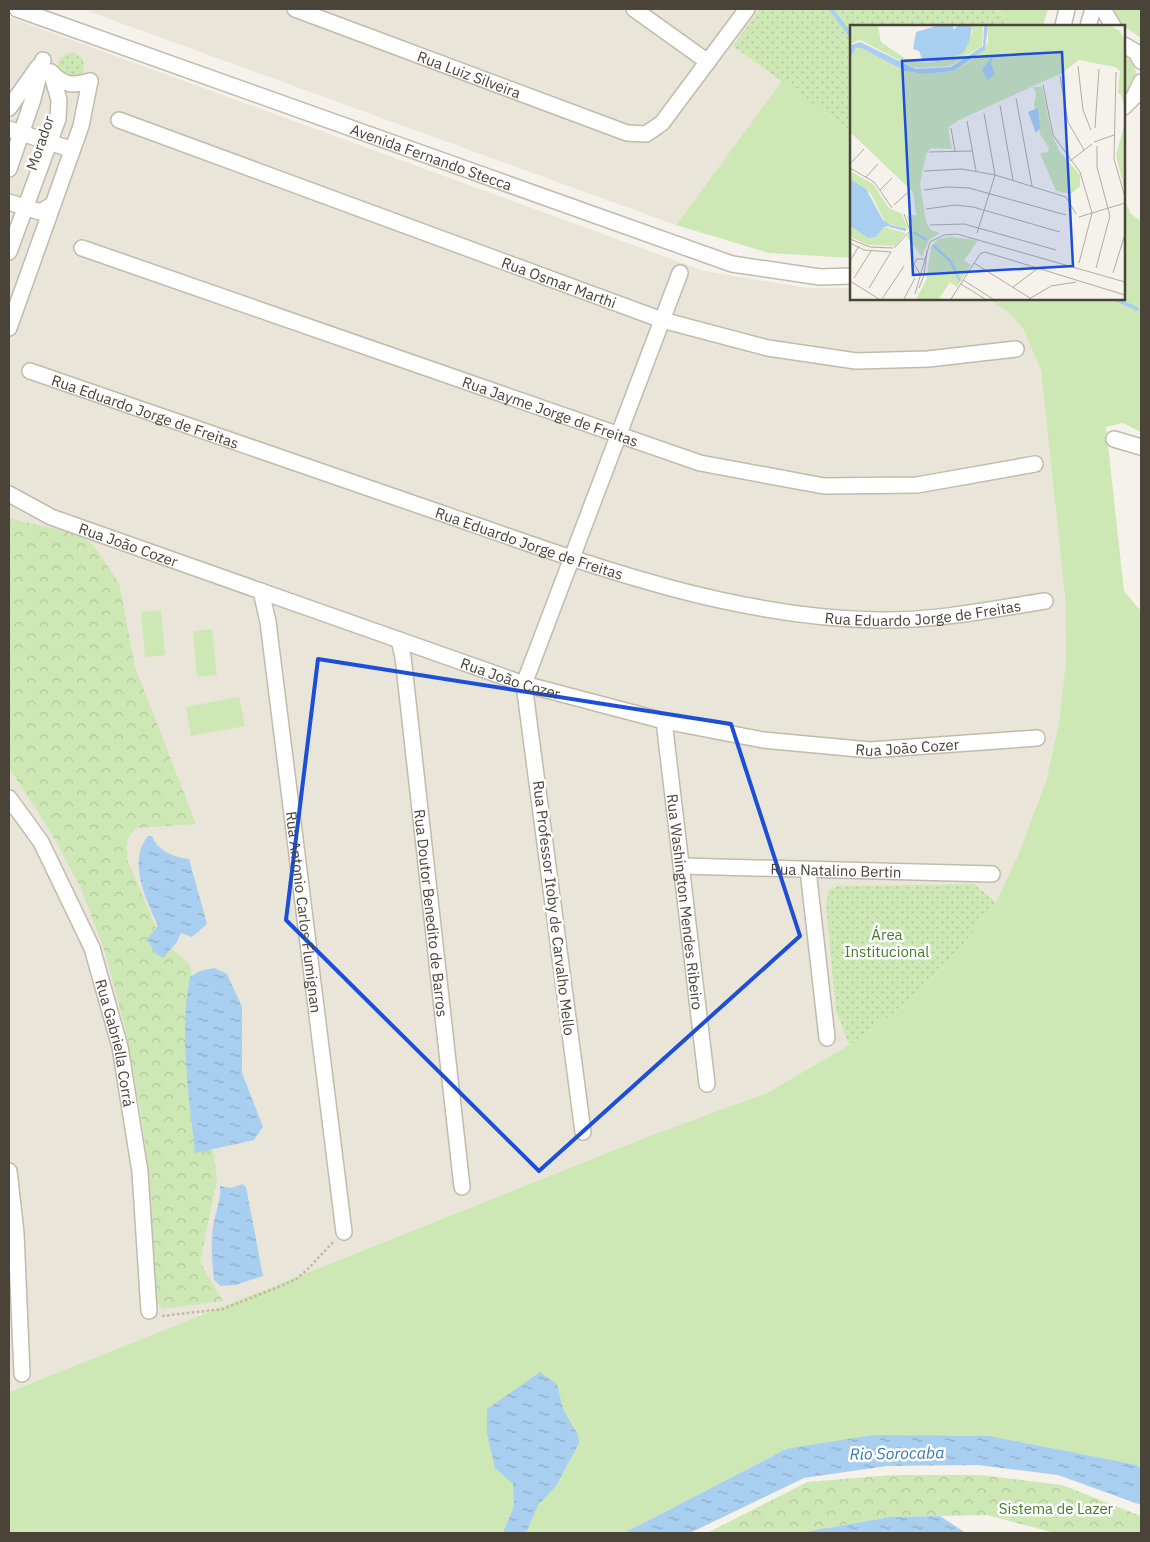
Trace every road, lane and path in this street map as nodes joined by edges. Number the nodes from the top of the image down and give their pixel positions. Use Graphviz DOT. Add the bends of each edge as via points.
graph roads {
  1 [pos="17,9"];
  2 [pos="295,9"];
  3 [pos="634,9"];
  4 [pos="747,9"];
  5 [pos="1067,9"];
  6 [pos="1092,9"];
  7 [pos="1103,9"];
  8 [pos="1063,25"];
  9 [pos="1088,25"];
  10 [pos="1112,25"];
  11 [pos="1126,44"];
  12 [pos="1141,61"];
  13 [pos="708,62"];
  14 [pos="47,66"];
  15 [pos="90,81"];
  16 [pos="1141,82"];
  17 [pos="1125,106"];
  18 [pos="9,108"];
  19 [pos="119,120"];
  20 [pos="12,130"];
  21 [pos="47,140"];
  22 [pos="67,148"];
  23 [pos="9,169"];
  24 [pos="17,205"];
  25 [pos="49,208"];
  26 [pos="12,227"];
  27 [pos="40,235"];
  28 [pos="82,248"];
  29 [pos="9,252"];
  30 [pos="680,273"];
  31 [pos="850,276"];
  32 [pos="9,317"];
  33 [pos="662,320"];
  34 [pos="9,328"];
  35 [pos="1016,349"];
  36 [pos="30,372"];
  37 [pos="618,436"];
  38 [pos="1114,440"];
  39 [pos="1141,447"];
  40 [pos="1035,464"];
  41 [pos="9,494"];
  42 [pos="572,559"];
  43 [pos="261,591"];
  44 [pos="1045,601"];
  45 [pos="399,640"];
  46 [pos="524,684"];
  47 [pos="664,721"];
  48 [pos="1037,738"];
  49 [pos="9,798"];
  50 [pos="681,866"];
  51 [pos="808,870"];
  52 [pos="992,874"];
  53 [pos="827,1038"];
  54 [pos="707,1084"];
  55 [pos="583,1132"];
  56 [pos="9,1171"];
  57 [pos="462,1187"];
  58 [pos="344,1232"];
  59 [pos="149,1311"];
  60 [pos="22,1374"];
  1 -- 31 [label="street, Avenida Fernando Stecca" via="732,264 820,277"];
  2 -- 13 [label="street, Rua Luiz Silveira" via="627,133 646,134 662,123"];
  3 -- 13 [label="street"];
  4 -- 13 [label="street"];
  5 -- 8 [label="street"];
  6 -- 9 [label="street"];
  7 -- 10 [label="street"];
  11 -- 12 [label="street"];
  14 -- 15 [label="street" via="64,84 78,85"];
  14 -- 18 [label="street"];
  14 -- 20 [label="street"];
  14 -- 21 [label="street, Morador" via="53,102"];
  15 -- 22 [label="street"];
  15 -- 25 [label="street" via="81,126"];
  16 -- 17 [label="street"];
  19 -- 33 [label="street, Rua Osmar Marthi"];
  20 -- 21 [label="street"];
  20 -- 23 [label="street"];
  21 -- 22 [label="street"];
  21 -- 24 [label="street, Morador"];
  22 -- 25 [label="street"];
  24 -- 25 [label="street" via="40,212"];
  24 -- 26 [label="street, Morador"];
  25 -- 27 [label="street"];
  26 -- 29 [label="street, Morador"];
  27 -- 32 [label="street"];
  27 -- 34 [label="street"];
  28 -- 37 [label="street, Rua Jayme Jorge de Freitas"];
  30 -- 33 [label="street"];
  33 -- 35 [label="street, Rua Osmar Marthi" via="768,348 856,361 928,359"];
  33 -- 37 [label="street"];
  36 -- 42 [label="street, Rua Eduardo Jorge de Freitas"];
  37 -- 40 [label="street, Rua Jayme Jorge de Freitas" via="700,463 824,486 917,485"];
  37 -- 42 [label="street"];
  38 -- 39 [label="street"];
  41 -- 43 [label="street, Rua João Cozer" via="52,517"];
  42 -- 44 [label="street, Rua Eduardo Jorge de Freitas" via="718,601 817,615 931,620"];
  42 -- 46 [label="street"];
  43 -- 45 [label="street, Rua João Cozer"];
  43 -- 58 [label="street, Rua Antonio Carlos Flumignan" via="268,622"];
  45 -- 46 [label="street, Rua João Cozer"];
  45 -- 57 [label="street, Rua Doutor Benedito de Barros"];
  46 -- 47 [label="street, Rua João Cozer"];
  46 -- 55 [label="street, Rua Professor Itoby de Carvalho Mello"];
  47 -- 48 [label="street, Rua João Cozer" via="763,740 870,750"];
  47 -- 50 [label="street, Rua Washington Mendes Ribeiro"];
  49 -- 59 [label="street, Rua Gabriella Corrá" via="41,842 92,948 120,1047 140,1172"];
  50 -- 51 [label="street, Rua Natalino Bertin"];
  50 -- 54 [label="street, Rua Washington Mendes Ribeiro"];
  51 -- 52 [label="street, Rua Natalino Bertin"];
  51 -- 53 [label="street"];
  56 -- 60 [label="street" via="16,1233"];
  58 -- 59 [label="path" via="302,1275 268,1291 223,1309 161,1316"];
}
